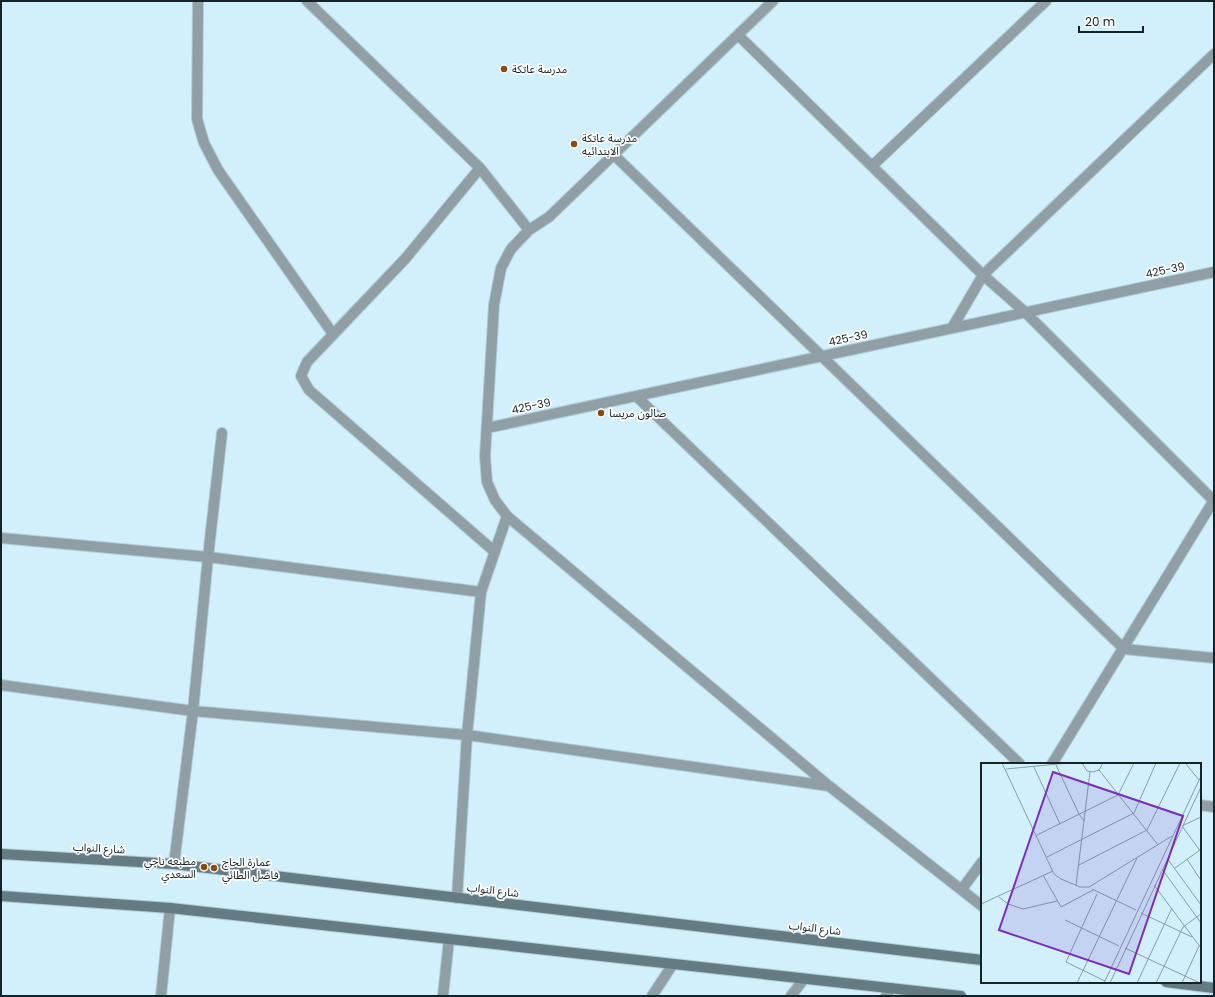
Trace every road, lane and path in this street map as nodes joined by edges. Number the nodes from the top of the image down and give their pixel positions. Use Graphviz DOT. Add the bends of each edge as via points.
graph roads {
  1 [pos="198,1"];
  2 [pos="307,1"];
  3 [pos="773,1"];
  4 [pos="1046,1"];
  5 [pos="738,35"];
  6 [pos="1214,54"];
  7 [pos="614,155"];
  8 [pos="872,166"];
  9 [pos="480,168"];
  10 [pos="529,230"];
  11 [pos="1214,272"];
  12 [pos="982,275"];
  13 [pos="1024,312"];
  14 [pos="952,328"];
  15 [pos="333,334"];
  16 [pos="821,356"];
  17 [pos="636,396"];
  18 [pos="487,428"];
  19 [pos="222,433"];
  20 [pos="1214,501"];
  21 [pos="507,516"];
  22 [pos="1,538"];
  23 [pos="495,552"];
  24 [pos="208,557"];
  25 [pos="481,592"];
  26 [pos="1124,648"];
  27 [pos="1214,658"];
  28 [pos="1,685"];
  29 [pos="193,711"];
  30 [pos="467,735"];
  31 [pos="1019,763"];
  32 [pos="1053,763"];
  33 [pos="829,786"];
  34 [pos="1201,805"];
  35 [pos="1214,807"];
  36 [pos="1,854"];
  37 [pos="981,863"];
  38 [pos="174,864"];
  39 [pos="962,889"];
  40 [pos="1,896"];
  41 [pos="457,898"];
  42 [pos="981,905"];
  43 [pos="170,908"];
  44 [pos="449,939"];
  45 [pos="981,960"];
  46 [pos="673,964"];
  47 [pos="804,978"];
  48 [pos="1174,983"];
  49 [pos="1214,988"];
  50 [pos="888,992"];
  51 [pos="161,996"];
  52 [pos="443,996"];
  53 [pos="652,996"];
  54 [pos="792,996"];
  55 [pos="961,996"];
  1 -- 15 [label="street" via="197,119 204,143 218,170"];
  2 -- 9 [label="street"];
  3 -- 5 [label="street"];
  4 -- 8 [label="street"];
  5 -- 7 [label="street"];
  5 -- 8 [label="street"];
  6 -- 12 [label="street"];
  7 -- 10 [label="street" via="549,218"];
  7 -- 16 [label="street"];
  8 -- 12 [label="street"];
  9 -- 10 [label="street"];
  9 -- 15 [label="street" via="405,259"];
  10 -- 18 [label="street" via="510,249 501,268 494,305"];
  11 -- 13 [label="street, 425-39"];
  12 -- 13 [label="street"];
  12 -- 14 [label="street"];
  13 -- 14 [label="street, 425-39"];
  13 -- 20 [label="street"];
  14 -- 16 [label="street, 425-39"];
  15 -- 23 [label="street" via="307,362 301,376 309,390"];
  16 -- 17 [label="street, 425-39"];
  16 -- 26 [label="street"];
  17 -- 18 [label="street, 425-39"];
  17 -- 31 [label="street"];
  18 -- 21 [label="street" via="487,482"];
  19 -- 24 [label="street"];
  20 -- 26 [label="street"];
  21 -- 23 [label="street"];
  21 -- 33 [label="street"];
  22 -- 24 [label="street"];
  23 -- 25 [label="street"];
  24 -- 25 [label="street"];
  24 -- 29 [label="street"];
  25 -- 30 [label="street"];
  26 -- 27 [label="street"];
  26 -- 32 [label="street"];
  28 -- 29 [label="street"];
  29 -- 30 [label="street"];
  29 -- 38 [label="street"];
  30 -- 33 [label="street"];
  30 -- 41 [label="street"];
  33 -- 39 [label="street"];
  34 -- 35 [label="street"];
  36 -- 38 [label="street, شارع النواب"];
  37 -- 39 [label="street"];
  38 -- 41 [label="street, شارع النواب"];
  39 -- 42 [label="street"];
  40 -- 43 [label="street"];
  41 -- 45 [label="street, شارع النواب"];
  43 -- 44 [label="street"];
  43 -- 51 [label="street"];
  44 -- 46 [label="street"];
  44 -- 52 [label="street"];
  46 -- 47 [label="street"];
  46 -- 53 [label="street"];
  47 -- 50 [label="street"];
  47 -- 54 [label="street"];
  48 -- 49 [label="street"];
  50 -- 55 [label="street"];
}
